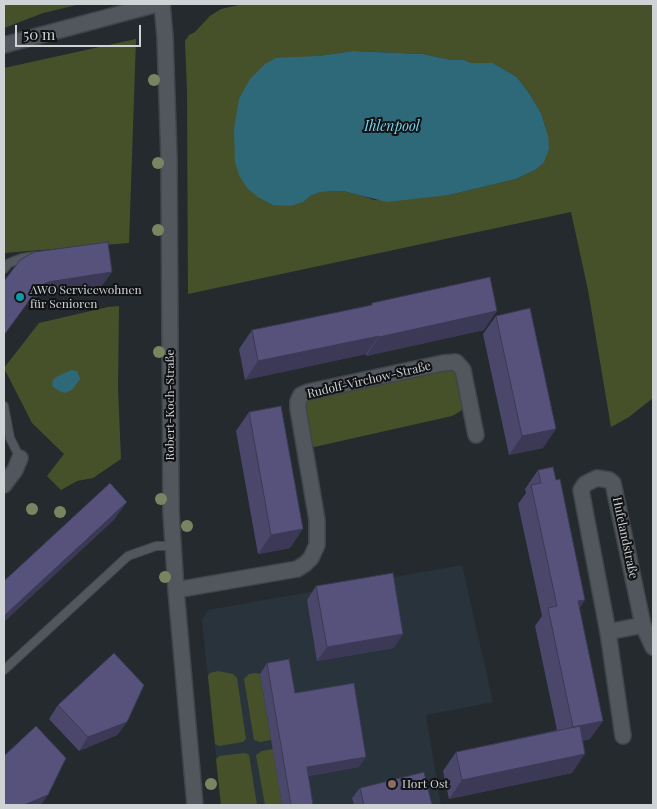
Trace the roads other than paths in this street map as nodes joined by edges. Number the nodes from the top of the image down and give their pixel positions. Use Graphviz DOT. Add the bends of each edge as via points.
graph roads {
  1 [pos="157,4"];
  2 [pos="162,4"];
  3 [pos="4,45"];
  4 [pos="41,255"];
  5 [pos="4,269"];
  6 [pos="4,406"];
  7 [pos="476,435"];
  8 [pos="20,458"];
  9 [pos="4,485"];
  10 [pos="173,546"];
  11 [pos="176,590"];
  12 [pos="643,624"];
  13 [pos="608,632"];
  14 [pos="653,647"];
  15 [pos="4,670"];
  16 [pos="623,736"];
  17 [pos="196,805"];
  1 -- 3 [label="street"];
  2 -- 10 [label="street, Robert-Koch-Straße" via="169,159 169,438"];
  4 -- 5 [label="lane" via="9,262"];
  6 -- 8 [label="lane" via="10,438"];
  7 -- 11 [label="street, Rudolf-Virchow-Straße" via="466,386 460,365 456,362 301,395 298,409 316,520 317,545 311,558 297,569"];
  8 -- 9 [label="street"];
  10 -- 11 [label="street, Robert-Koch-Straße"];
  10 -- 15 [label="lane" via="156,546 133,552"];
  11 -- 17 [label="street, Robert-Koch-Straße"];
  12 -- 13 [label="street"];
  12 -- 13 [label="street, Hufelandstraße" via="613,483 597,478 581,490"];
  12 -- 14 [label="street, Hufelandstraße"];
  13 -- 16 [label="street, Hufelandstraße"];
}
